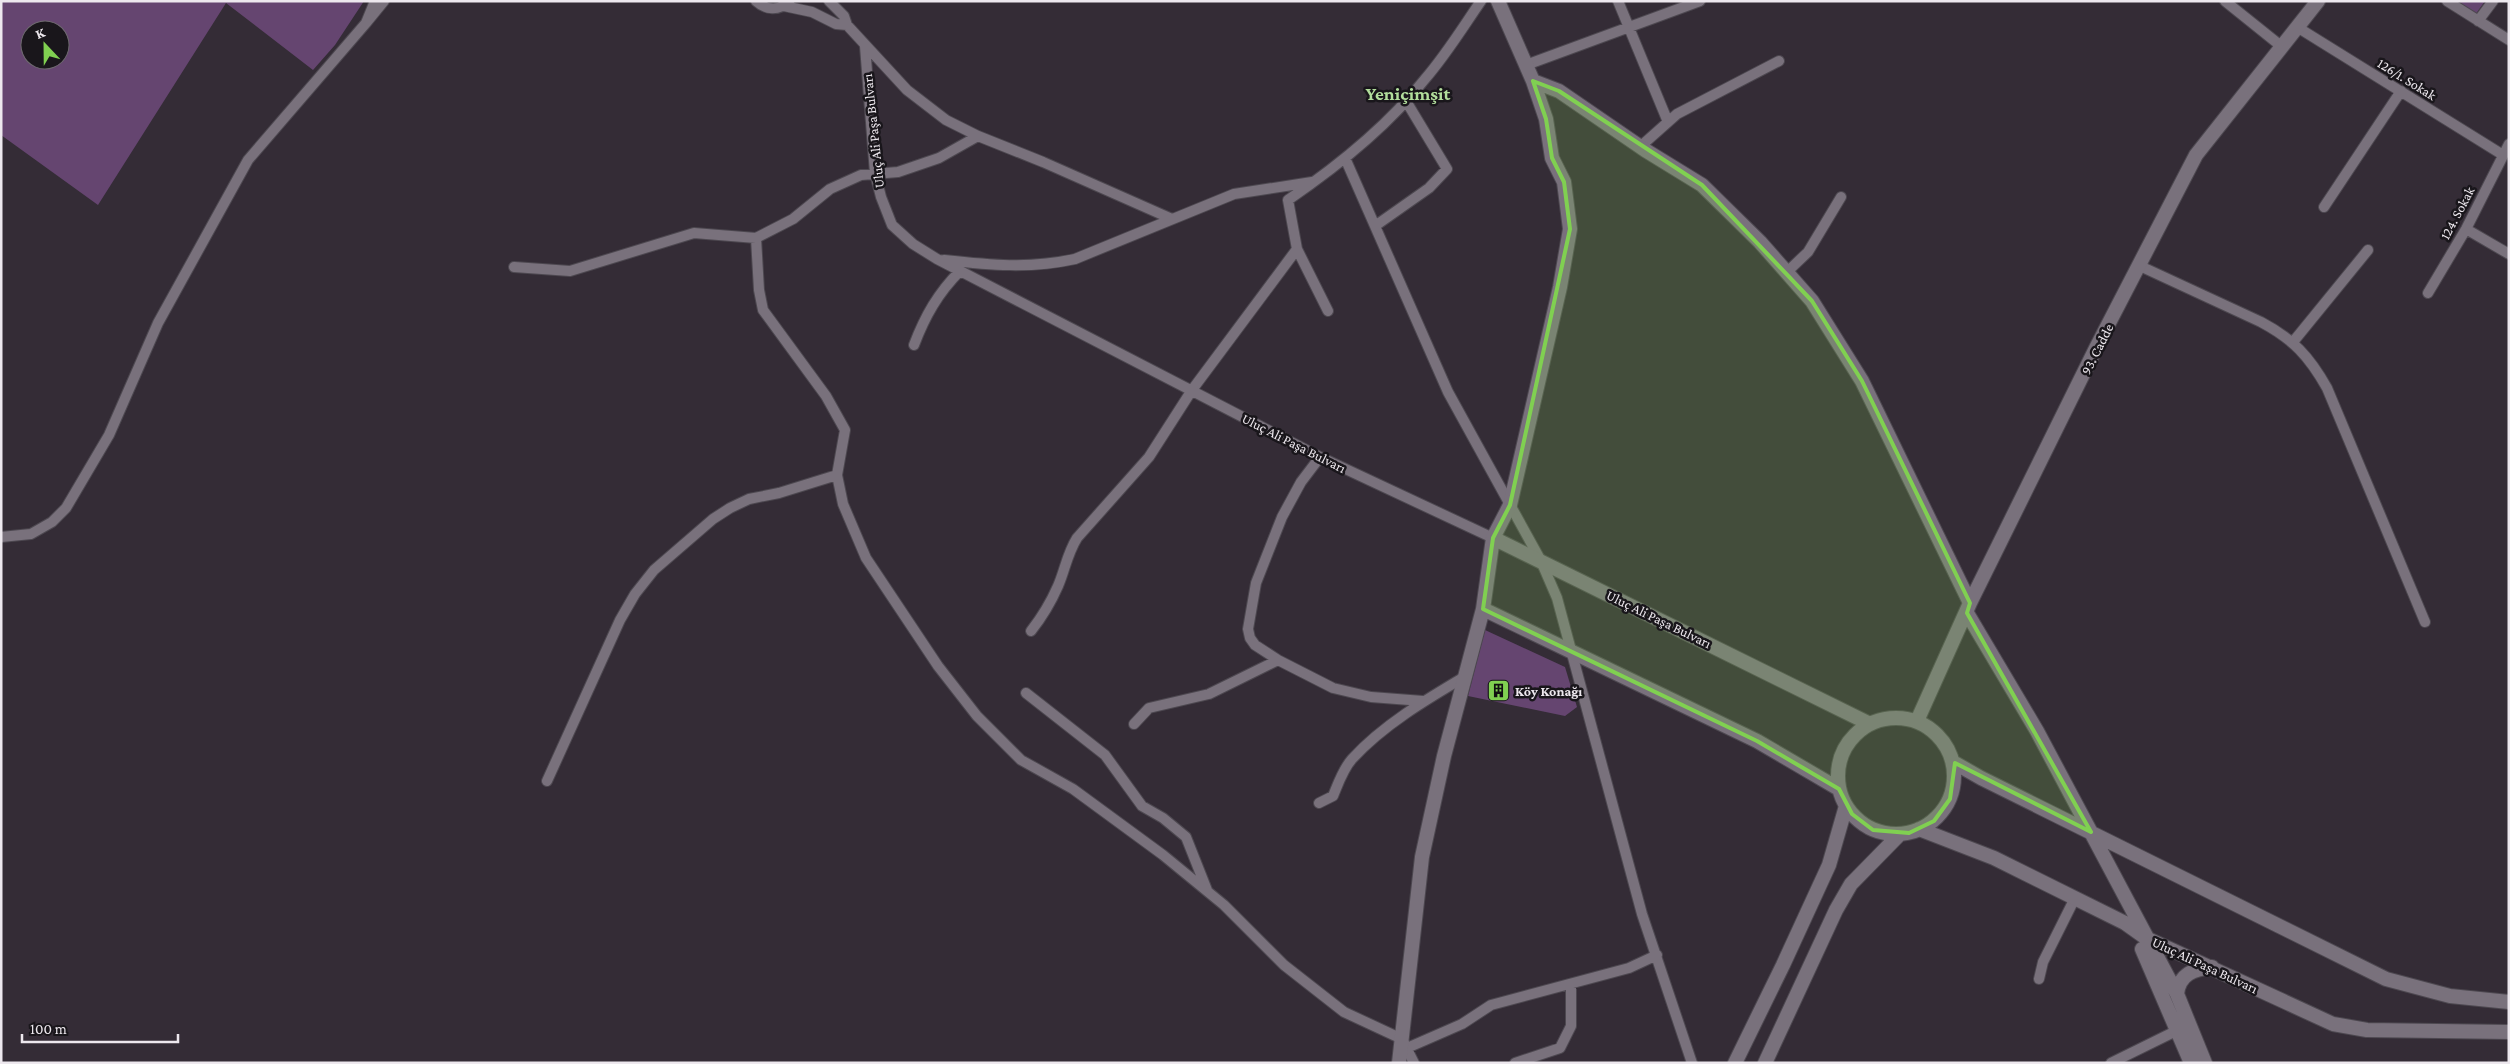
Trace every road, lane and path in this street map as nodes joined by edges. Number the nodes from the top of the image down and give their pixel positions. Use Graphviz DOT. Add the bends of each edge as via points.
graph roads {
  1 [pos="375,1"];
  2 [pos="384,1"];
  3 [pos="756,1"];
  4 [pos="829,1"];
  5 [pos="1481,1"];
  6 [pos="1498,1"];
  7 [pos="1618,1"];
  8 [pos="1700,1"];
  9 [pos="2225,1"];
  10 [pos="2318,1"];
  11 [pos="2447,1"];
  12 [pos="2493,1"];
  13 [pos="787,4"];
  14 [pos="2478,21"];
  15 [pos="366,23"];
  16 [pos="847,25"];
  17 [pos="2297,26"];
  18 [pos="1628,28"];
  19 [pos="2509,40"];
  20 [pos="865,46"];
  21 [pos="2281,46"];
  22 [pos="1779,61"];
  23 [pos="1526,65"];
  24 [pos="1533,80"];
  25 [pos="2401,91"];
  26 [pos="1406,101"];
  27 [pos="1668,122"];
  28 [pos="978,136"];
  29 [pos="2509,144"];
  30 [pos="1641,146"];
  31 [pos="2503,155"];
  32 [pos="1345,158"];
  33 [pos="875,173"];
  34 [pos="1316,182"];
  35 [pos="1841,197"];
  36 [pos="2324,207"];
  37 [pos="1172,219"];
  38 [pos="1375,226"];
  39 [pos="2466,228"];
  40 [pos="756,238"];
  41 [pos="1296,249"];
  42 [pos="2368,250"];
  43 [pos="2509,254"];
  44 [pos="937,259"];
  45 [pos="2140,266"];
  46 [pos="514,267"];
  47 [pos="960,271"];
  48 [pos="1787,272"];
  49 [pos="2428,293"];
  50 [pos="1328,311"];
  51 [pos="2293,342"];
  52 [pos="914,345"];
  53 [pos="1192,390"];
  54 [pos="1320,457"];
  55 [pos="837,475"];
  56 [pos="1510,505"];
  57 [pos="1,537"];
  58 [pos="1493,538"];
  59 [pos="1541,561"];
  60 [pos="1969,608"];
  61 [pos="1484,609"];
  62 [pos="2425,622"];
  63 [pos="1031,631"];
  64 [pos="1572,652"];
  65 [pos="1278,660"];
  66 [pos="1466,676"];
  67 [pos="1026,693"];
  68 [pos="1423,701"];
  69 [pos="1917,721"];
  70 [pos="1134,724"];
  71 [pos="1870,724"];
  72 [pos="1954,762"];
  73 [pos="547,781"];
  74 [pos="1839,790"];
  75 [pos="1319,803"];
  76 [pos="1846,806"];
  77 [pos="1919,829"];
  78 [pos="2091,832"];
  79 [pos="1900,834"];
  80 [pos="1207,891"];
  81 [pos="2075,898"];
  82 [pos="2125,923"];
  83 [pos="2146,938"];
  84 [pos="1657,955"];
  85 [pos="2213,967"];
  86 [pos="2039,979"];
  87 [pos="1571,984"];
  88 [pos="2177,994"];
  89 [pos="2509,1002"];
  90 [pos="2182,1028"];
  91 [pos="2509,1032"];
  92 [pos="1405,1043"];
  93 [pos="1399,1063"];
  94 [pos="1407,1063"];
  95 [pos="1414,1063"];
  96 [pos="1515,1063"];
  97 [pos="1692,1063"];
  98 [pos="1735,1063"];
  99 [pos="1765,1063"];
  100 [pos="2111,1063"];
  101 [pos="2191,1063"];
  102 [pos="2205,1063"];
  1 -- 15 [label="street"];
  2 -- 15 [label="street"];
  3 -- 13 [label="street" via="770,9"];
  4 -- 16 [label="street" via="844,16"];
  5 -- 26 [label="street" via="1426,79"];
  6 -- 23 [label="street"];
  7 -- 18 [label="street"];
  8 -- 18 [label="street"];
  9 -- 21 [label="street"];
  10 -- 17 [label="street, 93. Cadde"];
  11 -- 14 [label="street"];
  12 -- 14 [label="street"];
  13 -- 16 [label="street" via="836,24"];
  14 -- 19 [label="street"];
  15 -- 57 [label="street" via="248,160 158,323 109,435 66,508 52,522 31,534"];
  16 -- 20 [label="street"];
  17 -- 21 [label="street, 93. Cadde"];
  17 -- 25 [label="street, 126/1. Sokak"];
  18 -- 23 [label="street"];
  18 -- 27 [label="street"];
  20 -- 28 [label="street" via="907,90 946,120"];
  20 -- 33 [label="street, Uluç Ali Paşa Bulvarı"];
  21 -- 45 [label="street, 93. Cadde" via="2196,155"];
  22 -- 27 [label="street" via="1724,88"];
  23 -- 24 [label="street"];
  24 -- 30 [label="street" via="1559,91"];
  24 -- 56 [label="street" via="1546,120 1552,158 1564,182 1570,229 1560,288"];
  25 -- 31 [label="street, 126/1. Sokak"];
  25 -- 36 [label="street"];
  26 -- 32 [label="street" via="1381,128"];
  26 -- 38 [label="street" via="1446,168 1429,188"];
  27 -- 30 [label="street"];
  28 -- 33 [label="street" via="939,158 898,172"];
  28 -- 37 [label="street"];
  29 -- 31 [label="street, 124. Sokak"];
  30 -- 48 [label="street" via="1702,185"];
  31 -- 39 [label="street, 124. Sokak"];
  32 -- 34 [label="street"];
  32 -- 38 [label="street"];
  33 -- 40 [label="street" via="860,175 830,189 793,219"];
  33 -- 44 [label="street, Uluç Ali Paşa Bulvarı" via="892,224 904,237"];
  34 -- 37 [label="street" via="1234,194"];
  34 -- 41 [label="street" via="1288,200"];
  35 -- 48 [label="street" via="1808,252"];
  37 -- 44 [label="street" via="1075,259 1047,266 1007,267"];
  38 -- 56 [label="street" via="1448,392"];
  39 -- 43 [label="street"];
  39 -- 49 [label="street, 124. Sokak"];
  40 -- 46 [label="street" via="694,233 570,270"];
  40 -- 55 [label="street" via="763,310 826,396 845,430"];
  41 -- 50 [label="street"];
  41 -- 53 [label="street"];
  42 -- 51 [label="street"];
  44 -- 47 [label="street, Uluç Ali Paşa Bulvarı"];
  45 -- 51 [label="street" via="2262,322"];
  45 -- 60 [label="street, 93. Cadde" via="2096,348"];
  47 -- 52 [label="street" via="934,301"];
  47 -- 53 [label="street, Uluç Ali Paşa Bulvarı"];
  48 -- 60 [label="street" via="1812,301 1862,380"];
  51 -- 62 [label="street" via="2308,357 2327,388"];
  53 -- 54 [label="street, Uluç Ali Paşa Bulvarı"];
  53 -- 63 [label="street" via="1149,457 1077,538 1068,552 1058,586"];
  54 -- 58 [label="street, Uluç Ali Paşa Bulvarı"];
  54 -- 65 [label="street" via="1301,482 1282,517 1256,583 1248,629 1250,638"];
  55 -- 73 [label="street" via="730,508 712,519 654,570 620,620"];
  55 -- 80 [label="street" via="843,504 866,558 938,666 977,716 1021,760 1073,789 1163,854"];
  56 -- 58 [label="street"];
  56 -- 59 [label="street"];
  58 -- 59 [label="street, Uluç Ali Paşa Bulvarı"];
  58 -- 61 [label="street"];
  59 -- 64 [label="street" via="1557,598"];
  59 -- 71 [label="street, Uluç Ali Paşa Bulvarı"];
  60 -- 69 [label="street, 93. Cadde"];
  60 -- 78 [label="street"];
  61 -- 64 [label="street"];
  61 -- 66 [label="street"];
  64 -- 74 [label="street" via="1756,741"];
  64 -- 84 [label="street" via="1628,862"];
  65 -- 68 [label="street" via="1333,688 1371,697"];
  65 -- 70 [label="street" via="1208,694 1149,708"];
  66 -- 68 [label="street"];
  66 -- 92 [label="street" via="1444,756 1422,858"];
  67 -- 80 [label="street" via="1104,755 1142,806 1186,837"];
  68 -- 75 [label="street" via="1351,760 1333,796"];
  69 -- 71 [label="street" via="1898,717"];
  69 -- 72 [label="street" via="1940,737"];
  71 -- 74 [label="street" via="1854,735 1843,752 1838,771"];
  72 -- 77 [label="street" via="1955,781 1950,798 1940,814"];
  72 -- 78 [label="street"];
  74 -- 76 [label="street"];
  76 -- 79 [label="street" via="1858,820 1874,830"];
  76 -- 98 [label="street" via="1828,865"];
  77 -- 79 [label="street"];
  77 -- 81 [label="street, Uluç Ali Paşa Bulvarı" via="1994,858"];
  78 -- 83 [label="street"];
  78 -- 89 [label="street" via="2386,979 2450,996"];
  79 -- 99 [label="street" via="1852,884 1836,910"];
  80 -- 92 [label="street" via="1284,965 1344,1012"];
  81 -- 82 [label="street, Uluç Ali Paşa Bulvarı"];
  81 -- 86 [label="street" via="2043,962"];
  82 -- 83 [label="street, Uluç Ali Paşa Bulvarı"];
  82 -- 90 [label="street" via="2145,954"];
  83 -- 85 [label="street, Uluç Ali Paşa Bulvarı"];
  83 -- 88 [label="street"];
  84 -- 87 [label="street" via="1629,968"];
  84 -- 97 [label="street"];
  85 -- 88 [label="street" via="2191,971 2178,985"];
  85 -- 91 [label="street, Uluç Ali Paşa Bulvarı" via="2333,1024 2367,1030"];
  87 -- 92 [label="street" via="1491,1005 1462,1024"];
  87 -- 96 [label="street" via="1571,1026 1560,1048"];
  88 -- 90 [label="street"];
  90 -- 100 [label="street"];
  90 -- 101 [label="street"];
  90 -- 102 [label="street"];
  92 -- 93 [label="street"];
  92 -- 94 [label="street"];
  92 -- 95 [label="street"];
}
